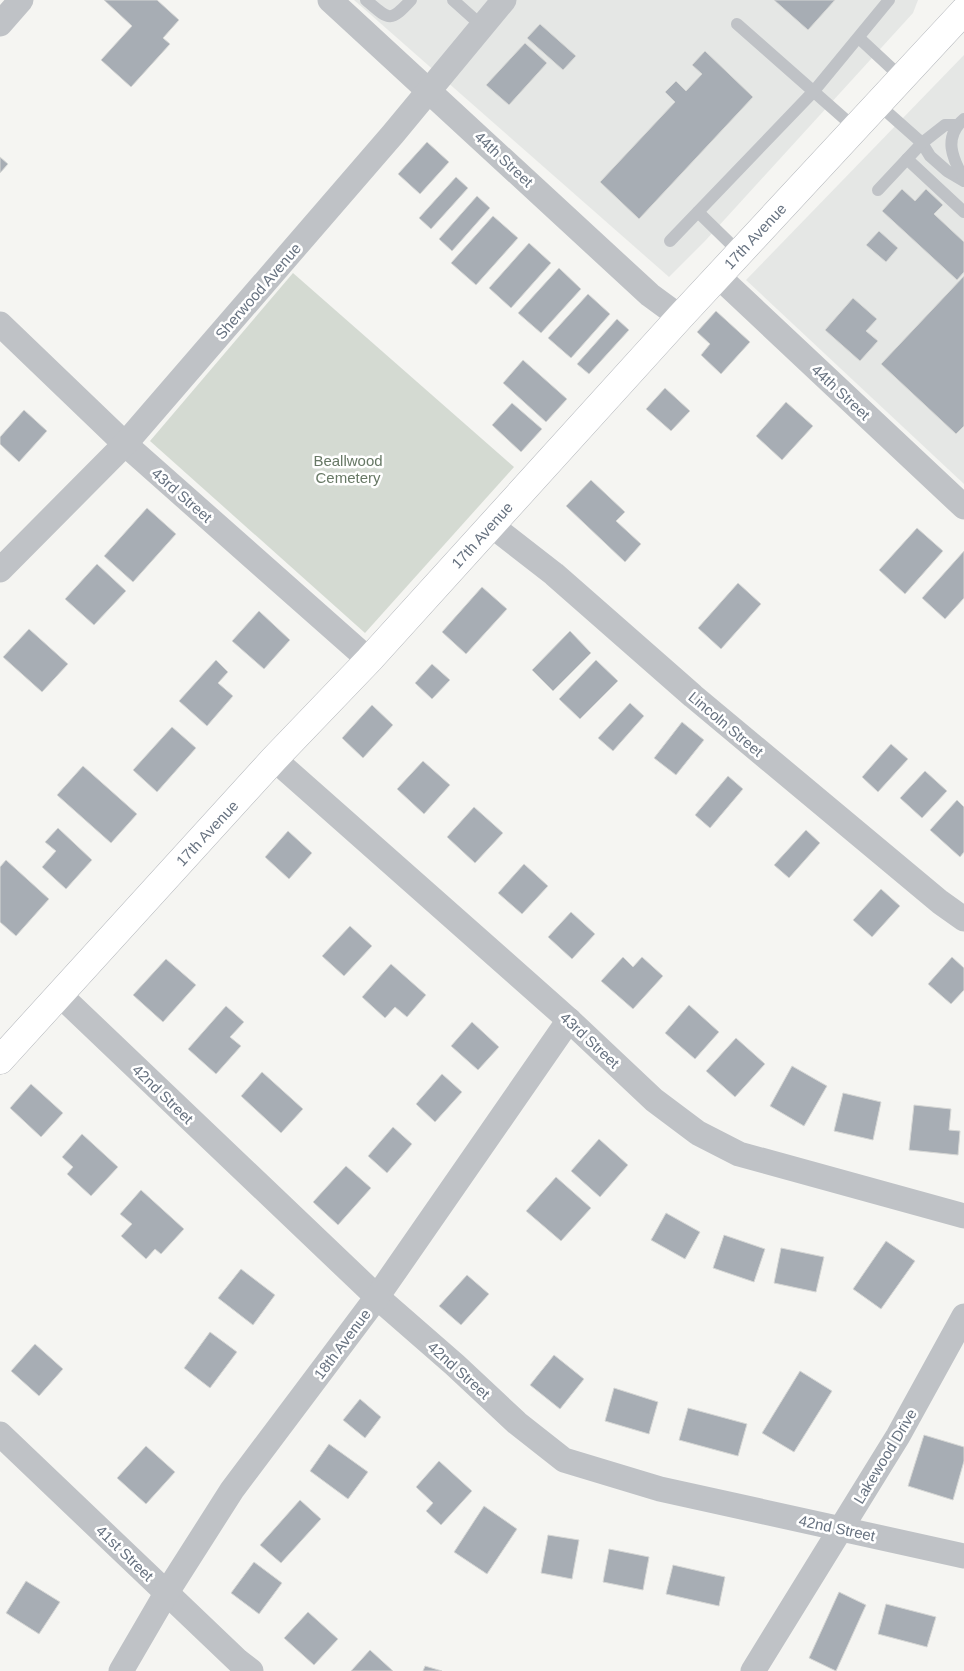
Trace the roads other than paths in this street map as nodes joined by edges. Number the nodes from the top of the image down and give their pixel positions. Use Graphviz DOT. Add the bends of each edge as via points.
graph roads {
  1 [pos="21,0"];
  2 [pos="366,0"];
  3 [pos="411,0"];
  4 [pos="453,0"];
  5 [pos="504,0"];
  6 [pos="889,0"];
  7 [pos="341,4"];
  8 [pos="964,11"];
  9 [pos="0,24"];
  10 [pos="737,24"];
  11 [pos="482,26"];
  12 [pos="858,38"];
  13 [pos="902,78"];
  14 [pos="429,90"];
  15 [pos="814,91"];
  16 [pos="878,104"];
  17 [pos="961,122"];
  18 [pos="855,128"];
  19 [pos="922,143"];
  20 [pos="907,159"];
  21 [pos="964,180"];
  22 [pos="878,190"];
  23 [pos="698,212"];
  24 [pos="964,212"];
  25 [pos="670,241"];
  26 [pos="740,253"];
  27 [pos="718,276"];
  28 [pos="680,317"];
  29 [pos="0,324"];
  30 [pos="125,444"];
  31 [pos="964,507"];
  32 [pos="491,525"];
  33 [pos="0,570"];
  34 [pos="369,660"];
  35 [pos="274,759"];
  36 [pos="964,919"];
  37 [pos="59,994"];
  38 [pos="569,1020"];
  39 [pos="0,1060"];
  40 [pos="964,1216"];
  41 [pos="377,1298"];
  42 [pos="964,1316"];
  43 [pos="0,1434"];
  44 [pos="840,1529"];
  45 [pos="964,1556"];
  46 [pos="167,1592"];
  47 [pos="122,1671"];
  48 [pos="251,1671"];
  49 [pos="753,1671"];
  1 -- 9 [label="street"];
  2 -- 3 [label="lane" via="381,14 390,17 397,16"];
  4 -- 11 [label="lane"];
  5 -- 11 [label="street, Sherwood Avenue"];
  6 -- 12 [label="lane"];
  7 -- 14 [label="street, 44th Street"];
  8 -- 13 [label="street, 17th Avenue"];
  10 -- 15 [label="lane"];
  11 -- 14 [label="street, Sherwood Avenue"];
  12 -- 13 [label="lane"];
  12 -- 15 [label="lane"];
  13 -- 16 [label="street, 17th Avenue"];
  14 -- 28 [label="street, 44th Street" via="650,295"];
  14 -- 30 [label="street, Sherwood Avenue"];
  15 -- 18 [label="lane"];
  15 -- 23 [label="lane"];
  16 -- 18 [label="street, 17th Avenue"];
  16 -- 19 [label="lane"];
  17 -- 19 [label="lane" via="945,125"];
  17 -- 21 [label="lane" via="951,141 951,152"];
  18 -- 26 [label="street, 17th Avenue"];
  19 -- 20 [label="lane"];
  19 -- 21 [label="lane" via="930,156 947,171"];
  20 -- 22 [label="lane"];
  20 -- 24 [label="lane"];
  23 -- 25 [label="lane"];
  23 -- 26 [label="lane"];
  26 -- 27 [label="street, 17th Avenue"];
  27 -- 28 [label="street, 17th Avenue"];
  27 -- 31 [label="street, 44th Street"];
  28 -- 32 [label="street, 17th Avenue"];
  29 -- 30 [label="street, 43rd Street"];
  30 -- 33 [label="street, Sherwood Avenue"];
  30 -- 34 [label="street, 43rd Street"];
  32 -- 34 [label="street, 17th Avenue"];
  32 -- 36 [label="street, Lincoln Street" via="554,574 693,696"];
  34 -- 35 [label="street, 17th Avenue"];
  35 -- 37 [label="street, 17th Avenue"];
  35 -- 38 [label="street, 43rd Street"];
  37 -- 39 [label="street, 17th Avenue"];
  37 -- 41 [label="street, 42nd Street"];
  38 -- 40 [label="street, 43rd Street" via="654,1100 698,1133 739,1154"];
  38 -- 41 [label="street, 18th Avenue"];
  41 -- 44 [label="street, 42nd Street" via="455,1364 516,1422 564,1460 660,1489"];
  41 -- 46 [label="street, 18th Avenue" via="232,1490"];
  42 -- 44 [label="street, Lakewood Drive" via="898,1436"];
  43 -- 46 [label="street, 41st Street"];
  44 -- 45 [label="street, 42nd Street"];
  44 -- 49 [label="street, Lakewood Drive"];
  46 -- 47 [label="street, 18th Avenue"];
  46 -- 48 [label="street, 41st Street"];
}
